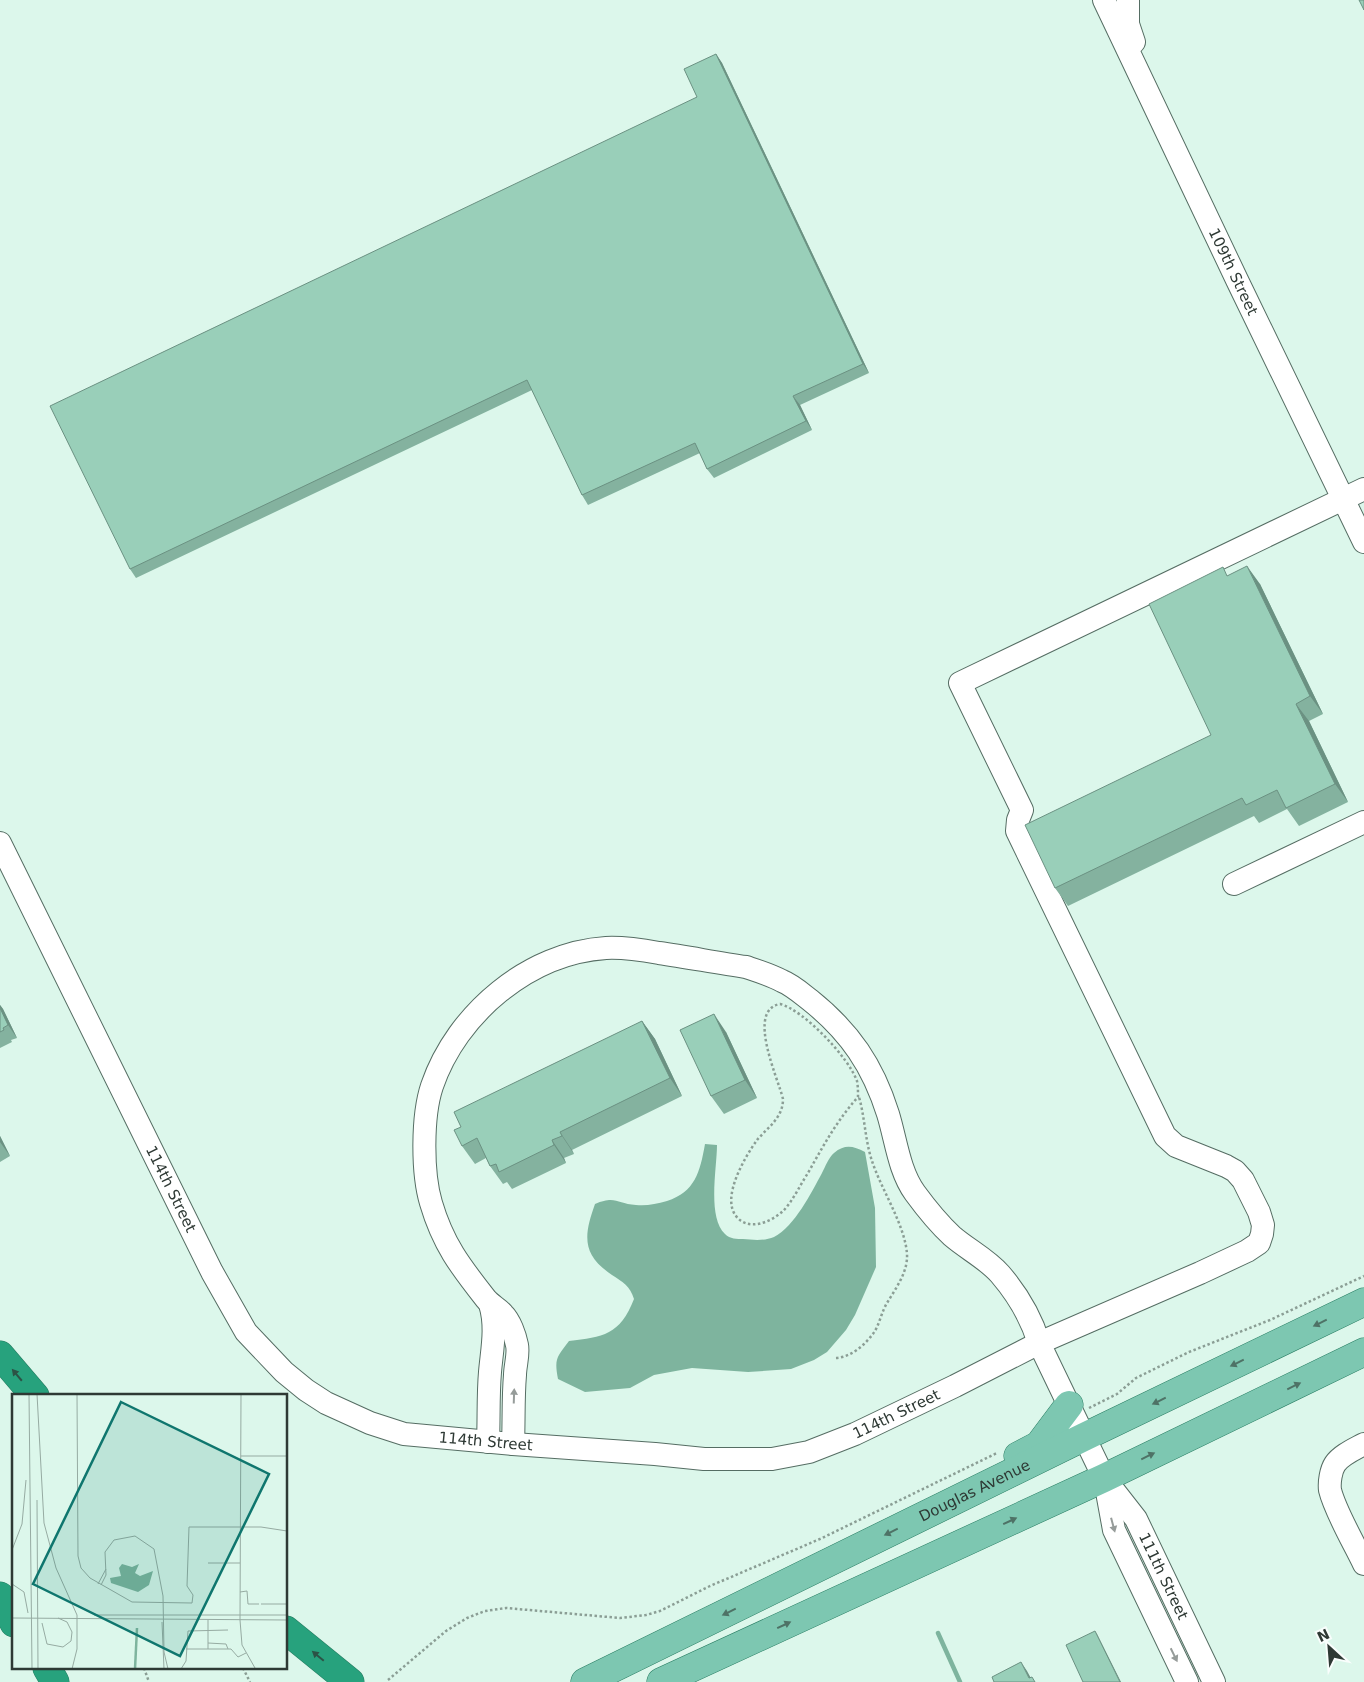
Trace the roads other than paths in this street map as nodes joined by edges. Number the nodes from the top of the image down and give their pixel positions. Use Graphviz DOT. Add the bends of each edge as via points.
graph roads {
  1 [pos="1104,0"];
  2 [pos="1128,0"];
  3 [pos="1151,98"];
  4 [pos="1364,489"];
  5 [pos="1343,500"];
  6 [pos="1364,542"];
  7 [pos="1364,822"];
  8 [pos="0,843"];
  9 [pos="1234,884"];
  10 [pos="1364,1302"];
  11 [pos="490,1304"];
  12 [pos="1039,1343"];
  13 [pos="1364,1352"];
  14 [pos="0,1355"];
  15 [pos="33,1394"];
  16 [pos="1076,1419"];
  17 [pos="488,1442"];
  18 [pos="513,1444"];
  19 [pos="1364,1444"];
  20 [pos="1104,1478"];
  21 [pos="982,1487"];
  22 [pos="1364,1564"];
  23 [pos="0,1589"];
  24 [pos="0,1596"];
  25 [pos="12,1610"];
  26 [pos="12,1619"];
  27 [pos="288,1632"];
  28 [pos="37,1670"];
  29 [pos="47,1670"];
  30 [pos="43,1682"];
  31 [pos="55,1682"];
  32 [pos="350,1682"];
  33 [pos="585,1682"];
  34 [pos="660,1682"];
  35 [pos="1187,1682"];
  36 [pos="1214,1682"];
  1 -- 3 [label="street, 109th Street"];
  2 -- 3 [label="street" via="1128,24"];
  3 -- 5 [label="street, 109th Street"];
  4 -- 5 [label="street"];
  5 -- 6 [label="street, 109th Street"];
  5 -- 12 [label="street, 114th Street" via="960,683 1022,810 1017,832 1165,1136 1176,1146 1235,1171 1243,1180 1263,1224 1259,1243 1247,1251"];
  7 -- 9 [label="street"];
  8 -- 17 [label="street, 114th Street" via="212,1272 246,1332 292,1378 326,1403 404,1434"];
  10 -- 16 [label="main road, Douglas Avenue, one-way"];
  11 -- 12 [label="street, 111th Street" via="441,1234 430,1202 424,1163 431,1088 445,1056 466,1025 497,993 516,979 570,955 606,948 628,948 746,967 784,981 830,1015 871,1070 881,1091 902,1164 914,1190 953,1236 999,1272 1032,1320"];
  11 -- 17 [label="street" via="494,1336"];
  18 -- 11 [label="street, 111th Street, one-way" via="518,1346 503,1313"];
  12 -- 16 [label="street, 111th Street"];
  12 -- 18 [label="street, 114th Street" via="863,1430 809,1452 772,1459 704,1459"];
  20 -- 13 [label="main road, one-way"];
  15 -- 14 [label="highway, one-way"];
  16 -- 20 [label="street, 111th Street"];
  16 -- 21 [label="main road, Douglas Avenue"];
  16 -- 21 [label="main road" via="1038,1445 999,1465"];
  17 -- 18 [label="street, 114th Street"];
  19 -- 22 [label="street" via="1335,1464 1330,1488"];
  34 -- 20 [label="main road, one-way"];
  20 -- 35 [label="street, 111th Street, one-way" via="1114,1530"];
  20 -- 36 [label="street, 111th Street" via="1136,1519"];
  21 -- 33 [label="main road, Douglas Avenue, one-way"];
  23 -- 25 [label="highway"];
  24 -- 26 [label="highway"];
  32 -- 27 [label="highway, one-way"];
  28 -- 30 [label="highway"];
  29 -- 31 [label="highway"];
}
